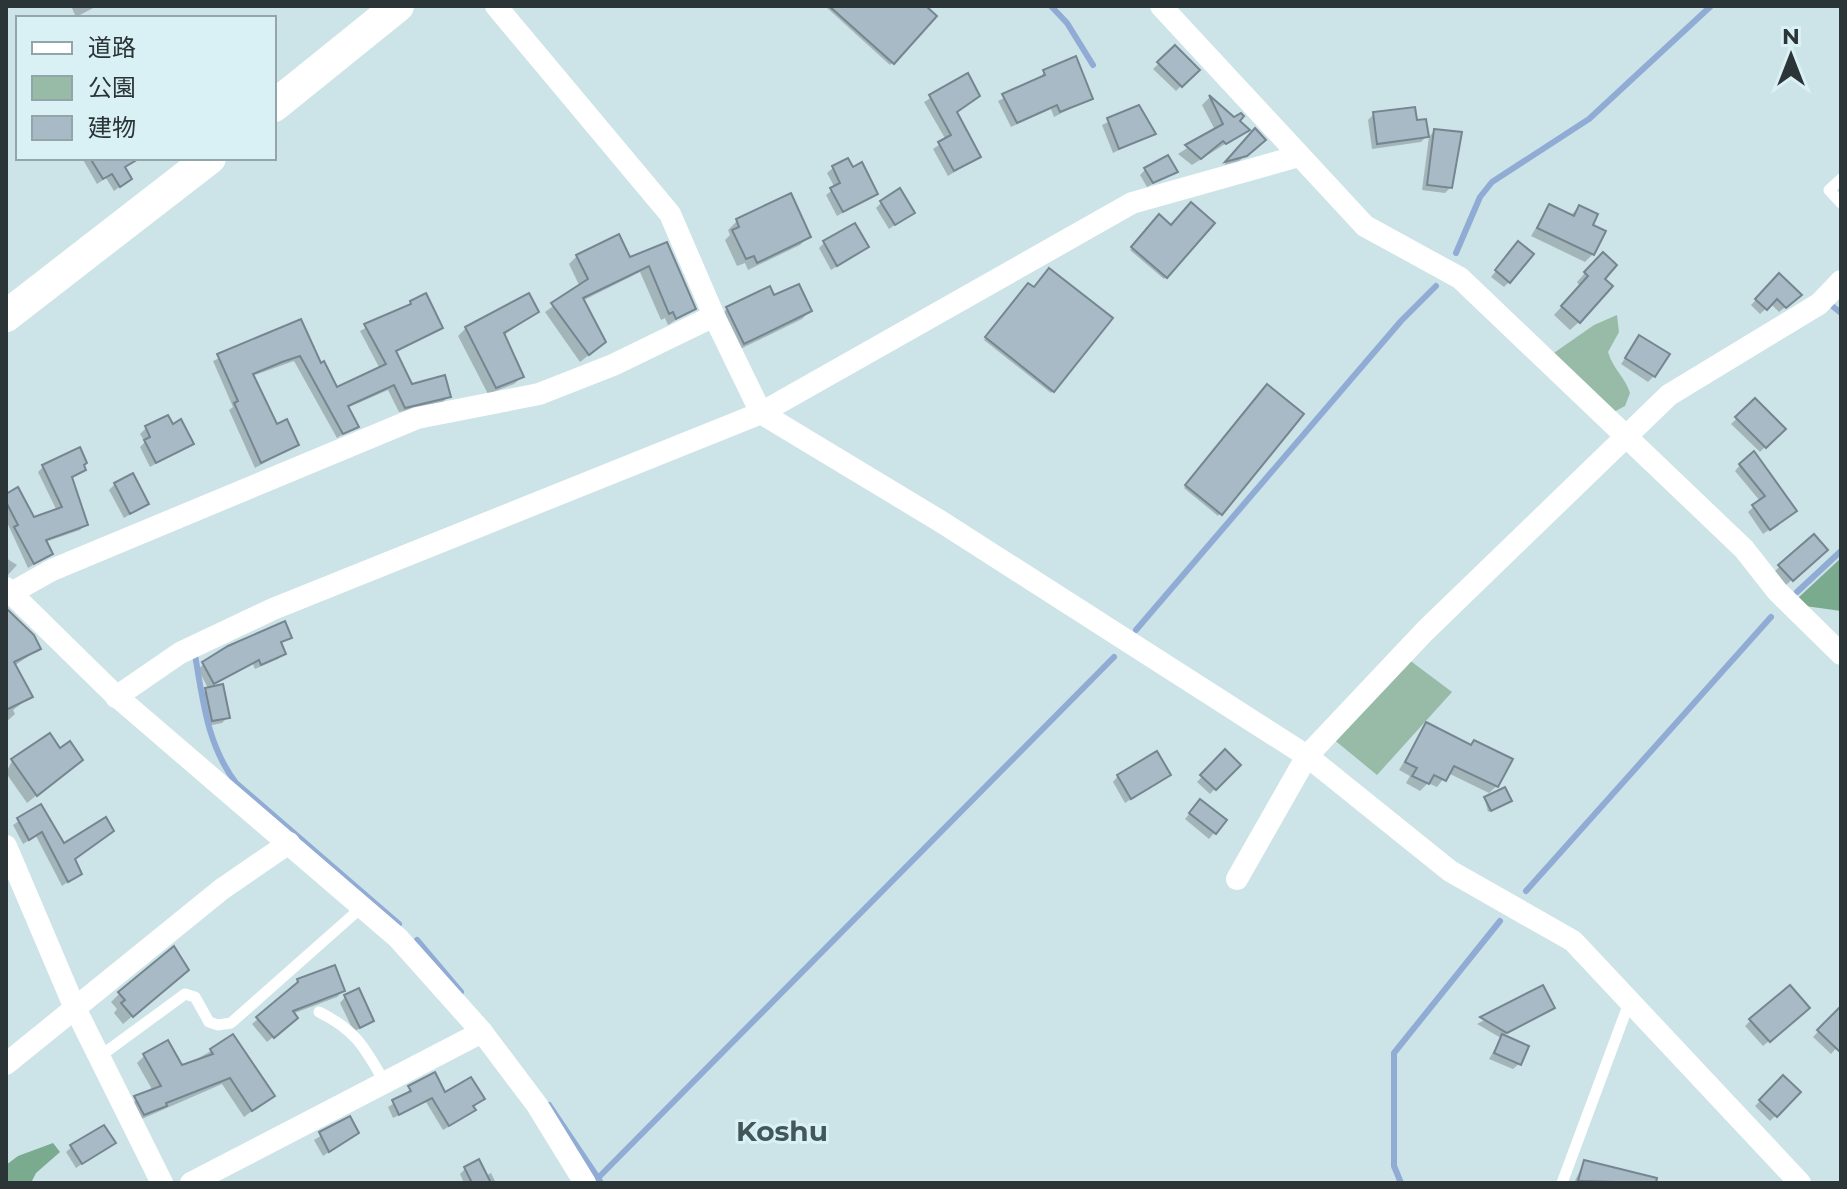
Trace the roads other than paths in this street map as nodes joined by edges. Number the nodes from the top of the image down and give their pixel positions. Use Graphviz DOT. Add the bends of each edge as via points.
graph roads {
  1 [pos="398,6"];
  2 [pos="496,6"];
  3 [pos="1161,6"];
  4 [pos="276,104"];
  5 [pos="1299,156"];
  6 [pos="207,160"];
  7 [pos="1841,179"];
  8 [pos="1841,203"];
  9 [pos="1841,281"];
  10 [pos="6,316"];
  11 [pos="714,316"];
  12 [pos="761,413"];
  13 [pos="1623,436"];
  14 [pos="9,590"];
  15 [pos="1841,654"];
  16 [pos="116,697"];
  17 [pos="1307,756"];
  18 [pos="289,843"];
  19 [pos="6,846"];
  20 [pos="1237,879"];
  21 [pos="362,907"];
  22 [pos="1629,1003"];
  23 [pos="74,1006"];
  24 [pos="319,1012"];
  25 [pos="482,1032"];
  26 [pos="99,1057"];
  27 [pos="6,1064"];
  28 [pos="385,1083"];
  29 [pos="162,1183"];
  30 [pos="191,1183"];
  31 [pos="585,1183"];
  32 [pos="1562,1183"];
  33 [pos="1800,1183"];
  1 -- 4 [label="street"];
  2 -- 11 [label="street" via="670,214"];
  3 -- 5 [label="street"];
  5 -- 12 [label="street" via="1132,203"];
  5 -- 13 [label="street" via="1365,226 1460,278"];
  6 -- 10 [label="street"];
  7 -- 8 [label="lane" via="1829,190"];
  9 -- 13 [label="street" via="1819,304 1669,395"];
  11 -- 12 [label="street"];
  11 -- 14 [label="street" via="539,394 417,418"];
  12 -- 16 [label="street" via="273,609 180,653"];
  12 -- 17 [label="street"];
  13 -- 15 [label="street" via="1744,549 1777,591"];
  13 -- 17 [label="street"];
  14 -- 16 [label="street"];
  16 -- 18 [label="street"];
  17 -- 20 [label="street"];
  17 -- 22 [label="street" via="1450,871 1573,941"];
  18 -- 21 [label="street"];
  18 -- 23 [label="street"];
  19 -- 23 [label="street"];
  21 -- 25 [label="street" via="418,959"];
  21 -- 26 [label="lane" via="231,1023 209,1022 195,997 185,994"];
  22 -- 32 [label="lane"];
  22 -- 33 [label="street"];
  23 -- 26 [label="street"];
  23 -- 27 [label="street"];
  24 -- 28 [label="lane" via="343,1023 359,1039"];
  25 -- 28 [label="street"];
  25 -- 31 [label="street" via="537,1105"];
  26 -- 29 [label="street"];
  28 -- 30 [label="street"];
}
